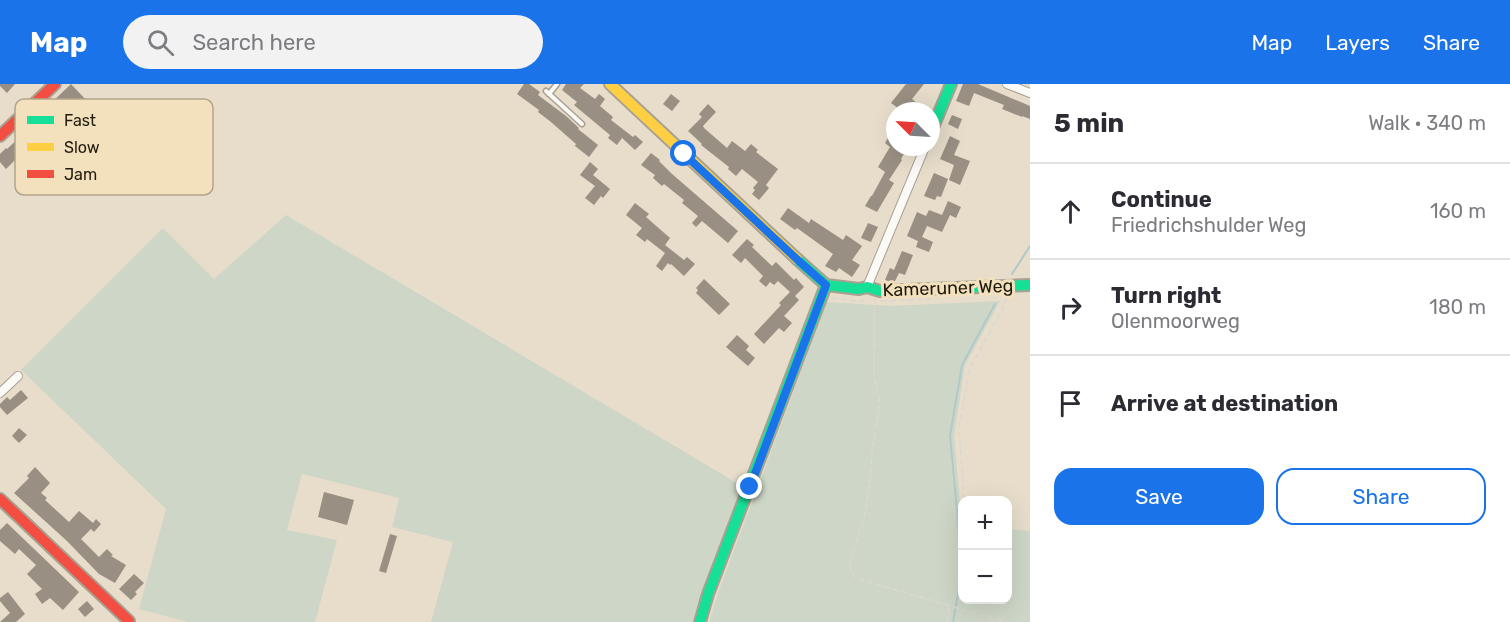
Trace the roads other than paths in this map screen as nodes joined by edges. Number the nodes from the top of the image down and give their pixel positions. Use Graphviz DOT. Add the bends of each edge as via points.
graph roads {
  1 [pos="55,84"];
  2 [pos="557,84"];
  3 [pos="610,84"];
  4 [pos="951,84"];
  5 [pos="1007,84"];
  6 [pos="1030,93"];
  7 [pos="39,99"];
  8 [pos="940,110"];
  9 [pos="15,122"];
  10 [pos="582,124"];
  11 [pos="0,136"];
  12 [pos="922,156"];
  13 [pos="1030,285"];
  14 [pos="827,290"];
  15 [pos="872,291"];
  16 [pos="18,376"];
  17 [pos="0,393"];
  18 [pos="0,499"];
  19 [pos="129,621"];
  20 [pos="700,622"];
  1 -- 7 [label="street"];
  2 -- 10 [label="lane" via="548,92"];
  3 -- 14 [label="street"];
  4 -- 8 [label="street"];
  5 -- 6 [label="street"];
  9 -- 11 [label="street"];
  12 -- 15 [label="street"];
  13 -- 15 [label="street, Kameruner Weg"];
  14 -- 15 [label="street, Kameruner Weg"];
  14 -- 20 [label="street"];
  16 -- 17 [label="street"];
  18 -- 19 [label="street"];
}
